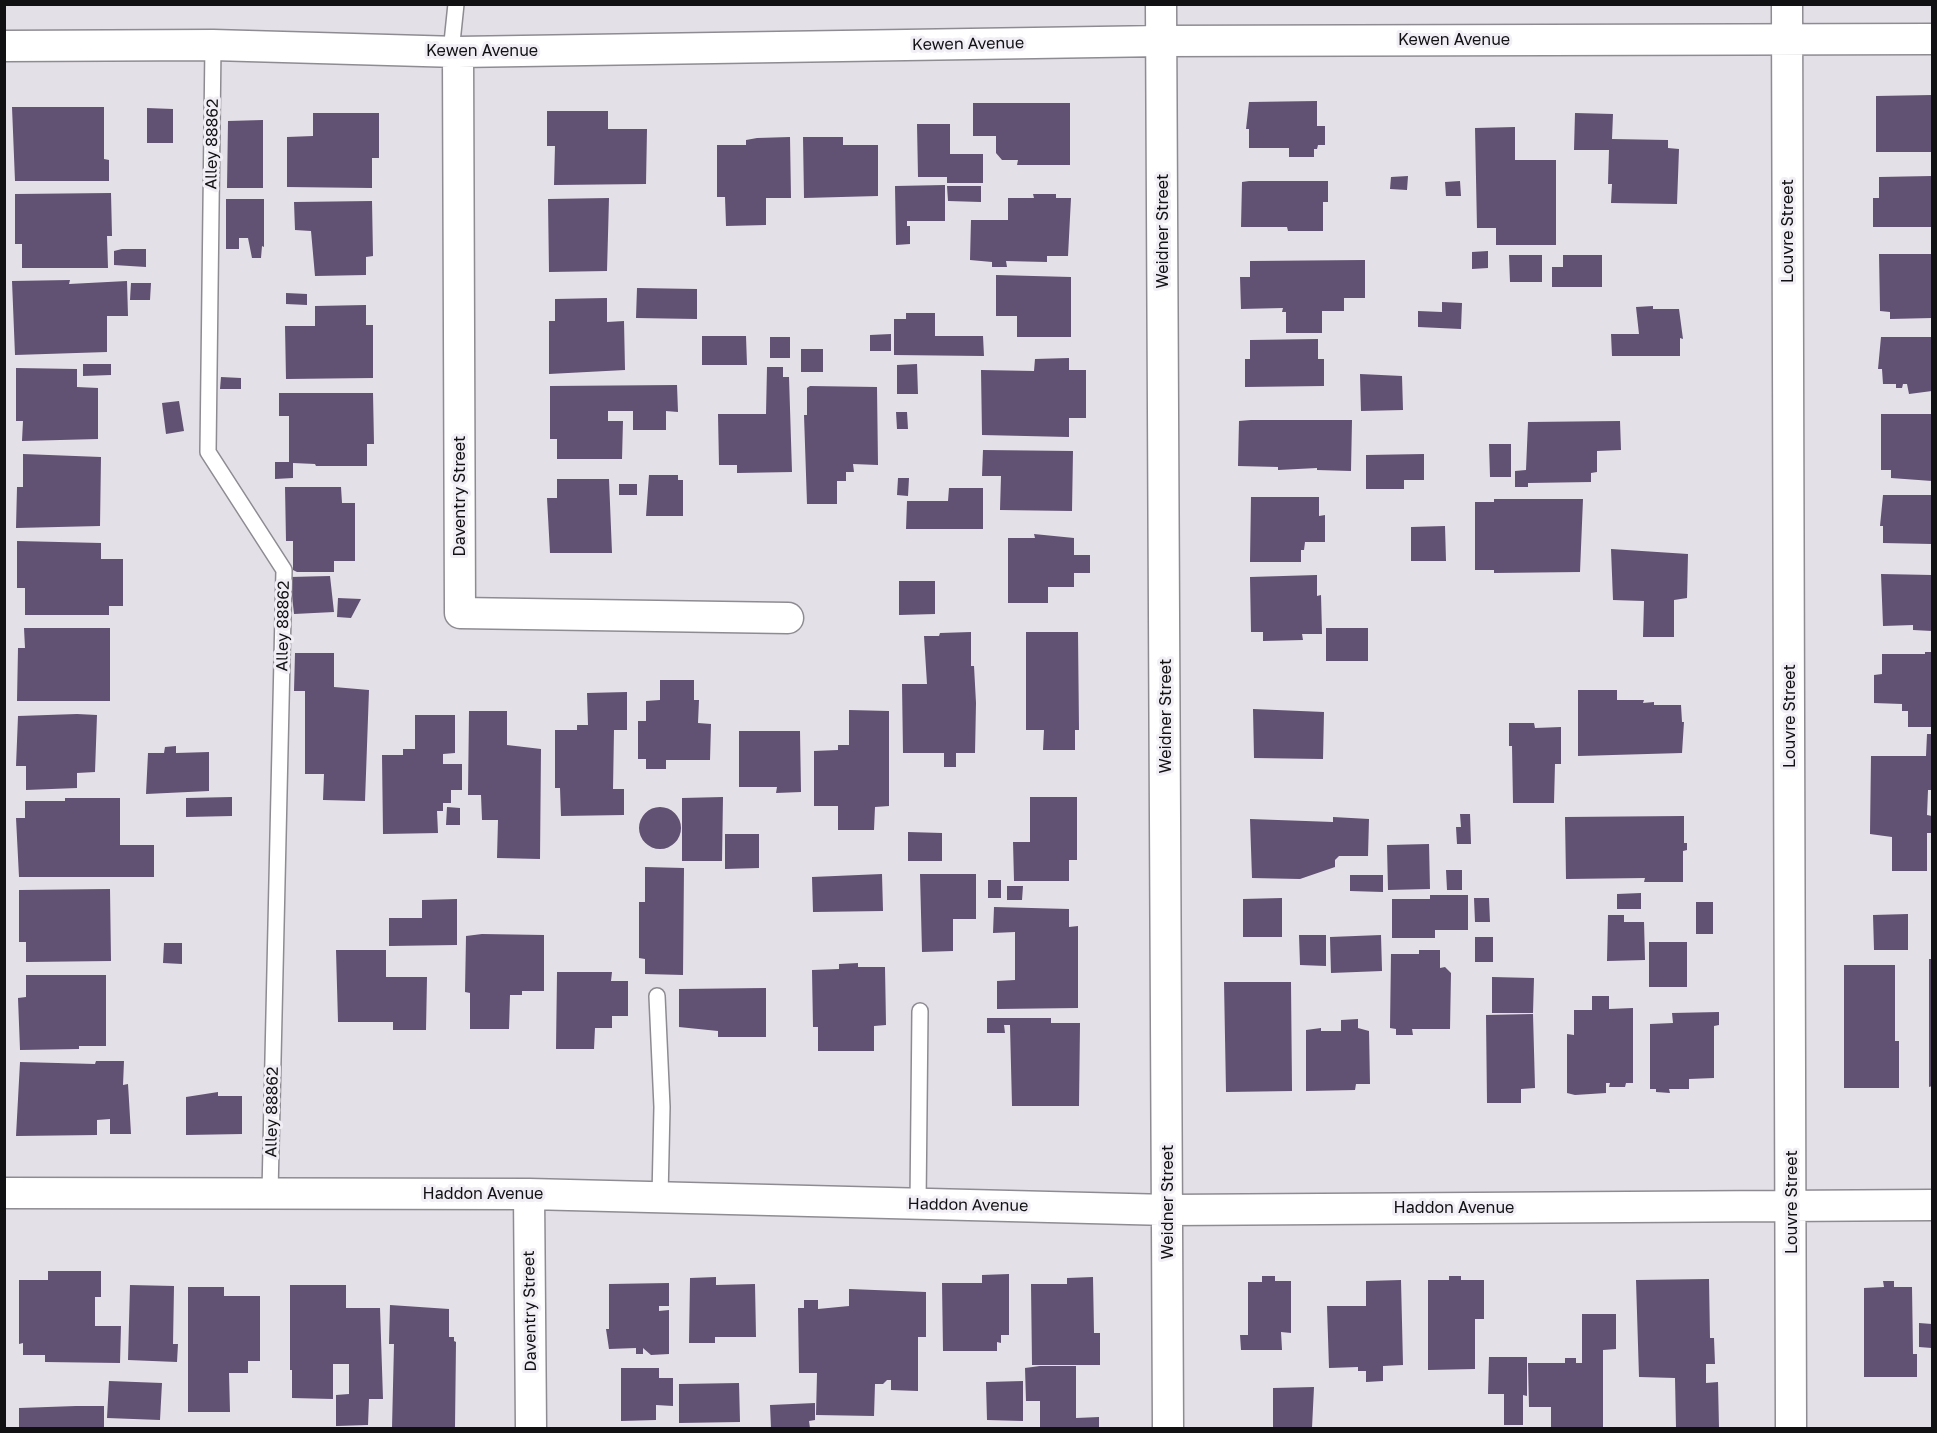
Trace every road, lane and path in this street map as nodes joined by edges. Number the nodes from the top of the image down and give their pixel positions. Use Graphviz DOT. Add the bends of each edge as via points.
graph roads {
  1 [pos="456,4"];
  2 [pos="1161,4"];
  3 [pos="1787,4"];
  4 [pos="1787,39"];
  5 [pos="1932,39"];
  6 [pos="1162,41"];
  7 [pos="213,45"];
  8 [pos="4,46"];
  9 [pos="455,52"];
  10 [pos="788,618"];
  11 [pos="657,996"];
  12 [pos="920,1011"];
  13 [pos="270,1192"];
  14 [pos="4,1193"];
  15 [pos="529,1194"];
  16 [pos="660,1197"];
  17 [pos="918,1204"];
  18 [pos="1932,1205"];
  19 [pos="1792,1206"];
  20 [pos="1169,1210"];
  21 [pos="531,1428"];
  22 [pos="1168,1428"];
  23 [pos="1791,1428"];
  1 -- 9 [label="lane"];
  2 -- 6 [label="street, Weidner Street"];
  3 -- 4 [label="street, Louvre Street"];
  4 -- 5 [label="street, Kewen Avenue"];
  4 -- 6 [label="street, Kewen Avenue"];
  4 -- 19 [label="street, Louvre Street"];
  6 -- 9 [label="street, Kewen Avenue"];
  6 -- 20 [label="street, Weidner Street"];
  7 -- 8 [label="street, Kewen Avenue"];
  7 -- 9 [label="street, Kewen Avenue"];
  7 -- 13 [label="lane, Alley 88862" via="208,452 284,570"];
  9 -- 10 [label="street, Daventry Street" via="460,613"];
  11 -- 16 [label="lane" via="662,1107"];
  12 -- 17 [label="lane"];
  13 -- 14 [label="street, Haddon Avenue"];
  13 -- 15 [label="street, Haddon Avenue"];
  15 -- 16 [label="street, Haddon Avenue"];
  15 -- 21 [label="street, Daventry Street"];
  16 -- 17 [label="street, Haddon Avenue"];
  17 -- 20 [label="street, Haddon Avenue"];
  18 -- 19 [label="street, Haddon Avenue"];
  19 -- 20 [label="street, Haddon Avenue"];
  19 -- 23 [label="street, Louvre Street"];
  20 -- 22 [label="street, Weidner Street"];
}
